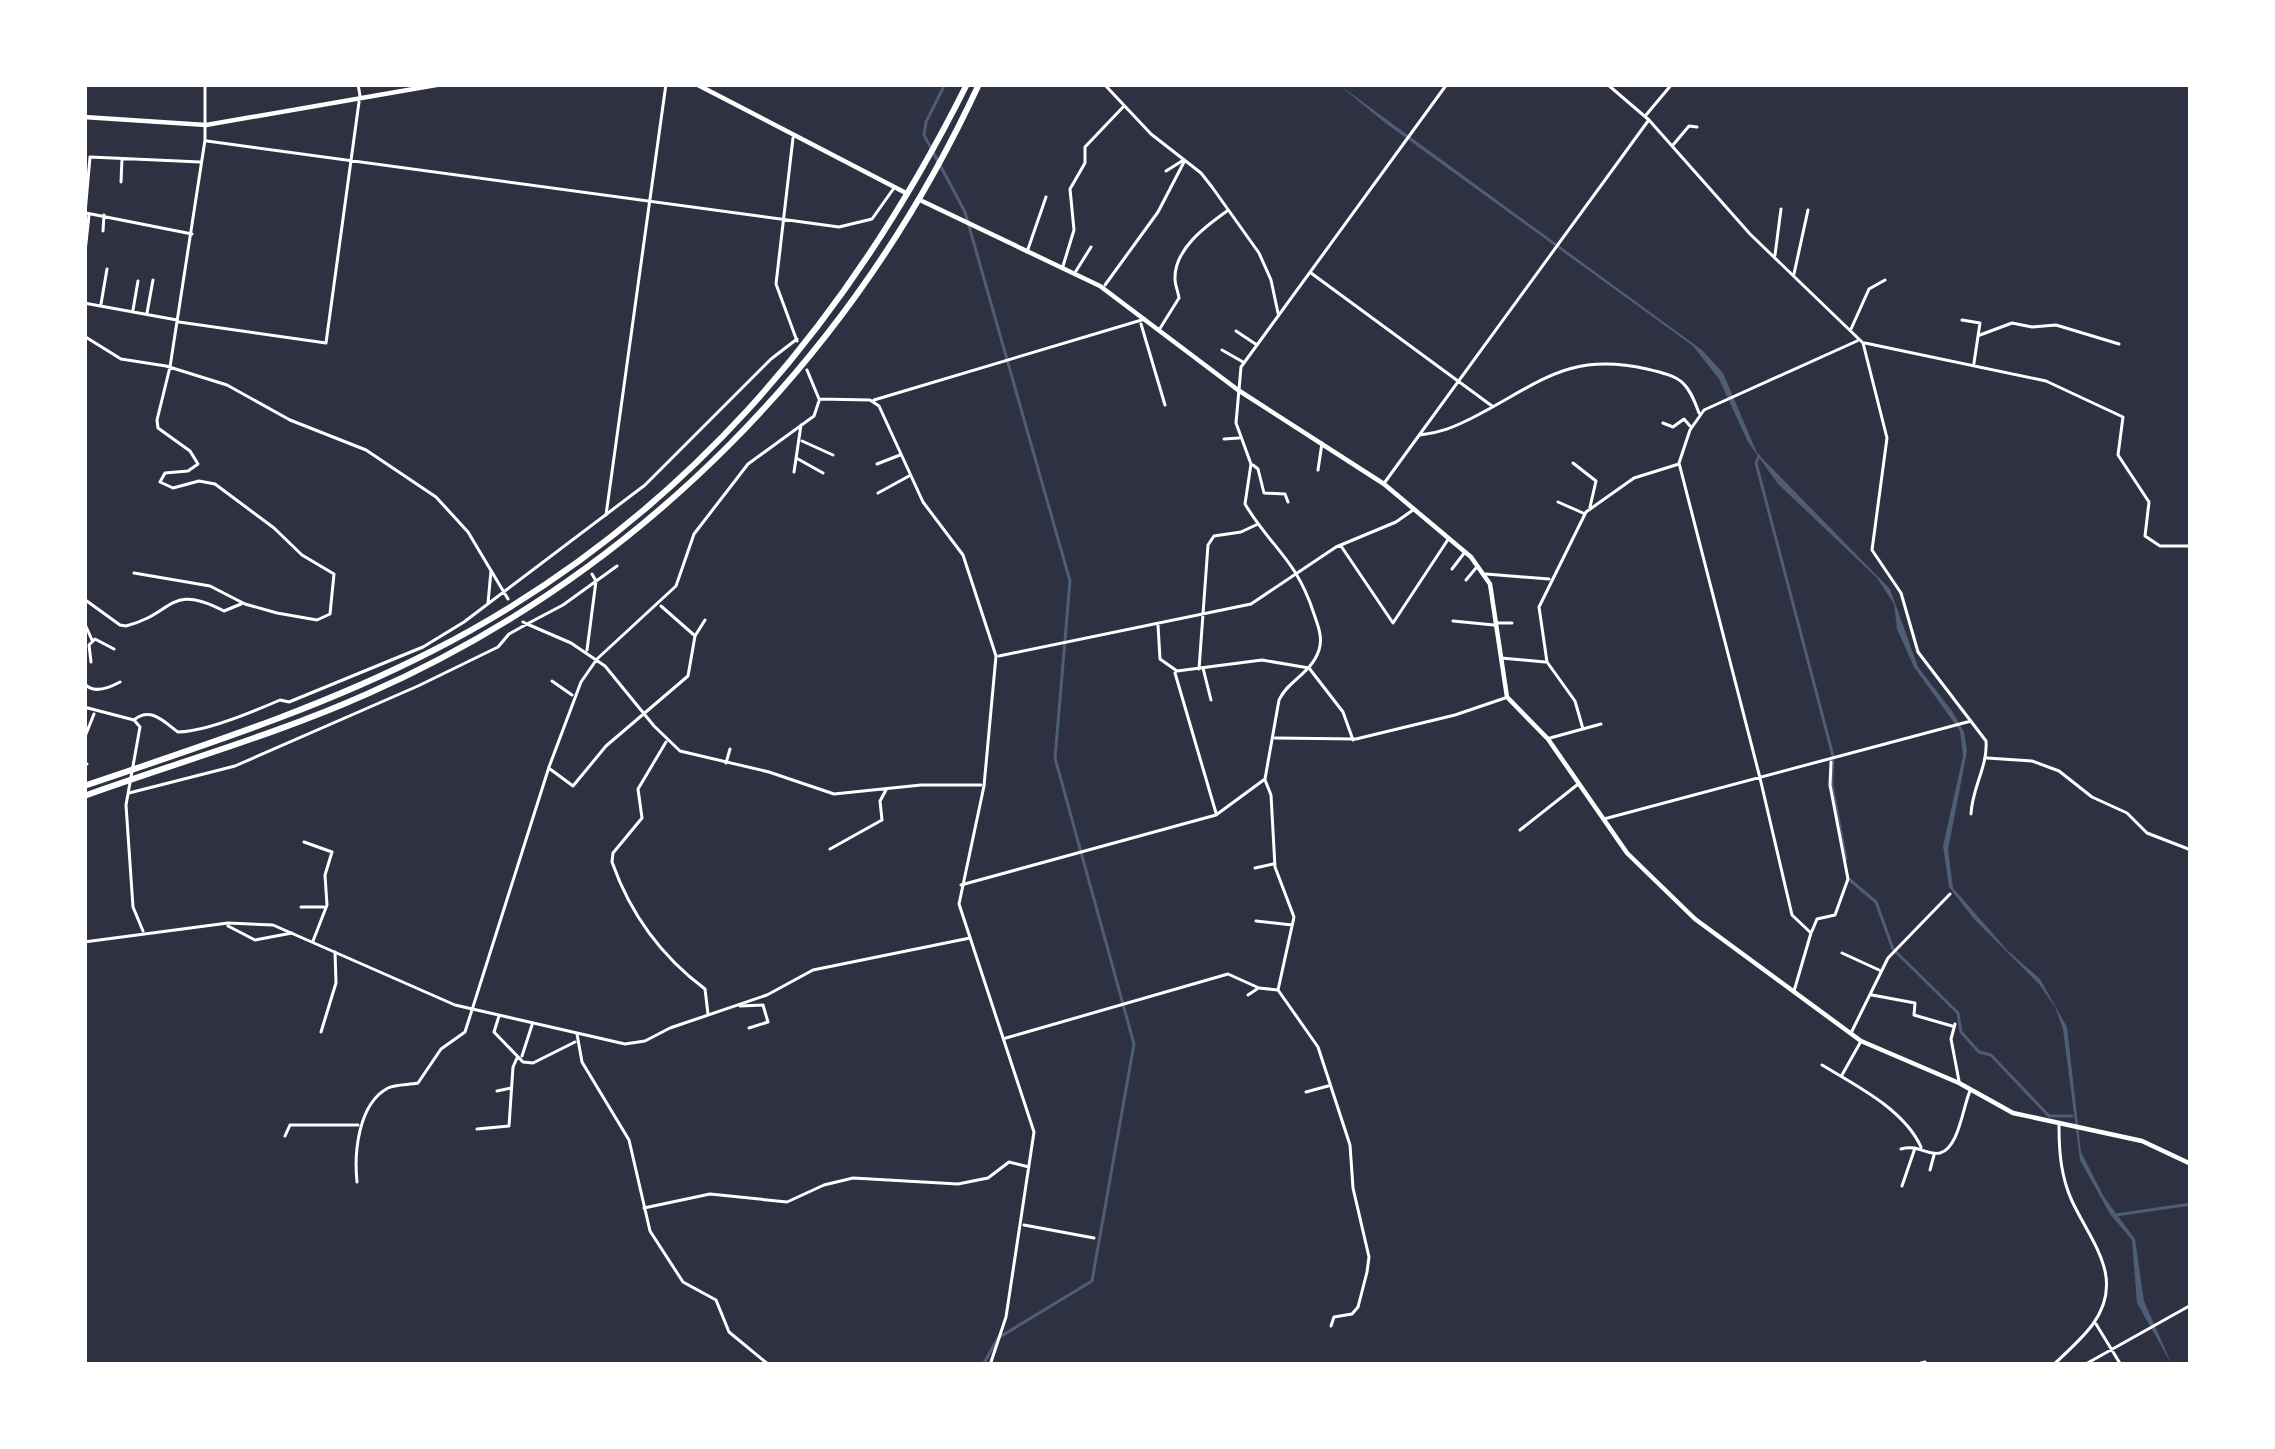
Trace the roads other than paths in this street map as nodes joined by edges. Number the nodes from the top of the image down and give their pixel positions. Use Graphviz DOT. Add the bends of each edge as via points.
graph roads {
  1 [pos="205,84"];
  2 [pos="358,84"];
  3 [pos="442,84"];
  4 [pos="666,84"];
  5 [pos="696,84"];
  6 [pos="967,84"];
  7 [pos="979,84"];
  8 [pos="1104,84"];
  9 [pos="1447,84"];
  10 [pos="1607,84"];
  11 [pos="1668,85"];
  12 [pos="360,96"];
  13 [pos="1125,104"];
  14 [pos="84,117"];
  15 [pos="1647,118"];
  16 [pos="206,124"];
  17 [pos="1697,127"];
  18 [pos="794,134"];
  19 [pos="206,140"];
  20 [pos="1672,146"];
  21 [pos="122,158"];
  22 [pos="1184,160"];
  23 [pos="86,161"];
  24 [pos="351,161"];
  25 [pos="202,162"];
  26 [pos="1166,171"];
  27 [pos="121,182"];
  28 [pos="895,187"];
  29 [pos="904,192"];
  30 [pos="923,197"];
  31 [pos="1046,197"];
  32 [pos="649,202"];
  33 [pos="1781,208"];
  34 [pos="1229,210"];
  35 [pos="1808,210"];
  36 [pos="86,213"];
  37 [pos="104,215"];
  38 [pos="783,220"];
  39 [pos="103,231"];
  40 [pos="192,234"];
  41 [pos="1090,247"];
  42 [pos="1027,252"];
  43 [pos="1774,257"];
  44 [pos="84,261"];
  45 [pos="1062,267"];
  46 [pos="107,268"];
  47 [pos="1310,272"];
  48 [pos="1076,273"];
  49 [pos="1794,276"];
  50 [pos="138,280"];
  51 [pos="153,280"];
  52 [pos="1886,280"];
  53 [pos="1103,289"];
  54 [pos="84,303"];
  55 [pos="101,306"];
  56 [pos="133,312"];
  57 [pos="147,314"];
  58 [pos="1279,315"];
  59 [pos="1962,320"];
  60 [pos="177,321"];
  61 [pos="1143,321"];
  62 [pos="1159,330"];
  63 [pos="1236,331"];
  64 [pos="1850,331"];
  65 [pos="1979,335"];
  66 [pos="84,337"];
  67 [pos="1861,341"];
  68 [pos="2120,344"];
  69 [pos="1257,345"];
  70 [pos="1222,350"];
  71 [pos="1244,363"];
  72 [pos="1974,365"];
  73 [pos="170,367"];
  74 [pos="807,370"];
  75 [pos="1459,380"];
  76 [pos="1238,390"];
  77 [pos="819,400"];
  78 [pos="874,402"];
  79 [pos="1165,405"];
  80 [pos="1493,406"];
  81 [pos="1700,415"];
  82 [pos="801,423"];
  83 [pos="1663,423"];
  84 [pos="1691,427"];
  85 [pos="1420,435"];
  86 [pos="1239,438"];
  87 [pos="1224,439"];
  88 [pos="801,440"];
  89 [pos="1322,443"];
  90 [pos="902,454"];
  91 [pos="833,455"];
  92 [pos="797,458"];
  93 [pos="1573,463"];
  94 [pos="877,464"];
  95 [pos="1251,464"];
  96 [pos="1679,464"];
  97 [pos="1318,470"];
  98 [pos="794,472"];
  99 [pos="823,472"];
  100 [pos="910,475"];
  101 [pos="1384,484"];
  102 [pos="878,493"];
  103 [pos="1288,502"];
  104 [pos="1558,502"];
  105 [pos="1414,508"];
  106 [pos="1590,508"];
  107 [pos="1584,514"];
  108 [pos="606,515"];
  109 [pos="1260,524"];
  110 [pos="1449,538"];
  111 [pos="1340,545"];
  112 [pos="2191,546"];
  113 [pos="1465,552"];
  114 [pos="1479,565"];
  115 [pos="617,566"];
  116 [pos="1452,569"];
  117 [pos="491,570"];
  118 [pos="1299,572"];
  119 [pos="134,573"];
  120 [pos="592,574"];
  121 [pos="1486,574"];
  122 [pos="1551,579"];
  123 [pos="1466,580"];
  124 [pos="596,581"];
  125 [pos="505,592"];
  126 [pos="84,599"];
  127 [pos="508,599"];
  128 [pos="242,603"];
  129 [pos="488,605"];
  130 [pos="660,605"];
  131 [pos="1203,612"];
  132 [pos="706,620"];
  133 [pos="1454,621"];
  134 [pos="84,622"];
  135 [pos="525,623"];
  136 [pos="1159,623"];
  137 [pos="1512,623"];
  138 [pos="1495,624"];
  139 [pos="695,636"];
  140 [pos="92,642"];
  141 [pos="115,649"];
  142 [pos="587,652"];
  143 [pos="996,656"];
  144 [pos="1499,657"];
  145 [pos="597,659"];
  146 [pos="91,662"];
  147 [pos="1547,662"];
  148 [pos="1309,668"];
  149 [pos="1201,669"];
  150 [pos="1174,670"];
  151 [pos="552,681"];
  152 [pos="120,682"];
  153 [pos="85,688"];
  154 [pos="574,696"];
  155 [pos="1507,697"];
  156 [pos="1211,700"];
  157 [pos="84,707"];
  158 [pos="95,712"];
  159 [pos="646,715"];
  160 [pos="134,720"];
  161 [pos="1973,720"];
  162 [pos="1600,724"];
  163 [pos="1583,729"];
  164 [pos="1273,738"];
  165 [pos="84,739"];
  166 [pos="1548,739"];
  167 [pos="667,740"];
  168 [pos="1353,740"];
  169 [pos="730,749"];
  170 [pos="1987,758"];
  171 [pos="1832,759"];
  172 [pos="726,763"];
  173 [pos="549,767"];
  174 [pos="1760,778"];
  175 [pos="1265,779"];
  176 [pos="1579,784"];
  177 [pos="84,786"];
  178 [pos="984,786"];
  179 [pos="887,788"];
  180 [pos="129,793"];
  181 [pos="84,796"];
  182 [pos="1971,814"];
  183 [pos="1216,815"];
  184 [pos="1602,820"];
  185 [pos="1520,830"];
  186 [pos="304,842"];
  187 [pos="830,849"];
  188 [pos="2191,850"];
  189 [pos="1275,864"];
  190 [pos="1255,868"];
  191 [pos="962,885"];
  192 [pos="1950,895"];
  193 [pos="301,907"];
  194 [pos="326,907"];
  195 [pos="1256,922"];
  196 [pos="224,923"];
  197 [pos="1294,925"];
  198 [pos="142,931"];
  199 [pos="293,933"];
  200 [pos="1811,933"];
  201 [pos="970,938"];
  202 [pos="84,941"];
  203 [pos="313,941"];
  204 [pos="335,952"];
  205 [pos="1842,953"];
  206 [pos="1881,970"];
  207 [pos="1259,988"];
  208 [pos="1278,990"];
  209 [pos="1793,992"];
  210 [pos="1248,994"];
  211 [pos="1870,994"];
  212 [pos="738,1005"];
  213 [pos="472,1010"];
  214 [pos="708,1014"];
  215 [pos="499,1016"];
  216 [pos="532,1023"];
  217 [pos="749,1028"];
  218 [pos="321,1032"];
  219 [pos="1850,1034"];
  220 [pos="577,1038"];
  221 [pos="1004,1038"];
  222 [pos="1861,1041"];
  223 [pos="519,1058"];
  224 [pos="1822,1065"];
  225 [pos="1842,1075"];
  226 [pos="1959,1083"];
  227 [pos="1330,1085"];
  228 [pos="511,1088"];
  229 [pos="1970,1090"];
  230 [pos="497,1091"];
  231 [pos="1306,1092"];
  232 [pos="510,1109"];
  233 [pos="518,1110"];
  234 [pos="360,1126"];
  235 [pos="2059,1126"];
  236 [pos="478,1129"];
  237 [pos="286,1136"];
  238 [pos="1918,1147"];
  239 [pos="1901,1149"];
  240 [pos="1934,1153"];
  241 [pos="2191,1164"];
  242 [pos="1031,1168"];
  243 [pos="1930,1170"];
  244 [pos="357,1182"];
  245 [pos="1902,1186"];
  246 [pos="644,1208"];
  247 [pos="1022,1225"];
  248 [pos="1094,1238"];
  249 [pos="2191,1305"];
  250 [pos="2095,1322"];
  251 [pos="1331,1326"];
  252 [pos="2113,1346"];
  253 [pos="1924,1361"];
  254 [pos="770,1365"];
  255 [pos="990,1365"];
  256 [pos="1915,1365"];
  257 [pos="2053,1365"];
  258 [pos="2084,1365"];
  259 [pos="2121,1365"];
  1 -- 16 [label="street"];
  2 -- 12 [label="street"];
  3 -- 12 [label="main road"];
  4 -- 32 [label="street"];
  5 -- 18 [label="main road"];
  6 -- 177 [label="highway" via="870,257 807,344 736,424 583,557 416,659 322,702"];
  7 -- 30 [label="highway"];
  8 -- 13 [label="street"];
  9 -- 47 [label="street"];
  10 -- 15 [label="street"];
  11 -- 15 [label="street"];
  12 -- 16 [label="main road"];
  12 -- 24 [label="street"];
  13 -- 22 [label="street"];
  13 -- 45 [label="street" via="1085,147 1070,189 1074,230"];
  14 -- 16 [label="main road"];
  15 -- 20 [label="street"];
  15 -- 75 [label="street"];
  16 -- 19 [label="street"];
  17 -- 20 [label="street"];
  18 -- 28 [label="main road"];
  18 -- 38 [label="street"];
  19 -- 24 [label="street"];
  19 -- 25 [label="street"];
  20 -- 43 [label="street"];
  21 -- 23 [label="street"];
  21 -- 25 [label="street"];
  21 -- 27 [label="street"];
  22 -- 26 [label="street"];
  22 -- 34 [label="street"];
  22 -- 53 [label="street"];
  23 -- 36 [label="street"];
  24 -- 32 [label="street"];
  24 -- 60 [label="street" via="326,343"];
  25 -- 40 [label="street"];
  28 -- 29 [label="main road"];
  28 -- 38 [label="street" via="872,219 838,227"];
  30 -- 42 [label="main road"];
  30 -- 181 [label="highway" via="797,374 671,502 531,607 346,703"];
  31 -- 42 [label="street"];
  32 -- 38 [label="street"];
  32 -- 108 [label="street"];
  33 -- 43 [label="street"];
  34 -- 58 [label="street" via="1266,266"];
  34 -- 62 [label="street" via="1188,245 1175,278 1179,298"];
  35 -- 49 [label="street"];
  36 -- 37 [label="street"];
  36 -- 44 [label="street"];
  37 -- 39 [label="street"];
  37 -- 40 [label="street"];
  38 -- 108 [label="street" via="776,284 797,340"];
  40 -- 60 [label="street"];
  41 -- 48 [label="street"];
  42 -- 45 [label="main road"];
  43 -- 49 [label="street"];
  45 -- 48 [label="main road"];
  46 -- 55 [label="street"];
  47 -- 58 [label="street"];
  47 -- 75 [label="street"];
  48 -- 53 [label="main road"];
  49 -- 64 [label="street"];
  50 -- 56 [label="street"];
  51 -- 57 [label="street"];
  52 -- 64 [label="street" via="1869,290"];
  53 -- 61 [label="main road"];
  54 -- 55 [label="street"];
  55 -- 56 [label="street"];
  56 -- 57 [label="street"];
  57 -- 60 [label="street"];
  58 -- 69 [label="street"];
  59 -- 65 [label="street" via="1979,322"];
  60 -- 73 [label="street"];
  61 -- 62 [label="main road"];
  61 -- 78 [label="street"];
  61 -- 79 [label="street"];
  62 -- 76 [label="main road"];
  63 -- 69 [label="street"];
  64 -- 67 [label="street"];
  65 -- 68 [label="street" via="2012,323"];
  65 -- 72 [label="street"];
  66 -- 73 [label="street" via="121,359"];
  67 -- 72 [label="street"];
  67 -- 81 [label="street"];
  67 -- 161 [label="street" via="1887,437 1872,550 1901,593 1918,652"];
  69 -- 71 [label="street"];
  70 -- 71 [label="street"];
  71 -- 76 [label="street"];
  72 -- 112 [label="street" via="2059,385 2123,417 2118,455 2149,502 2145,536 2160,546"];
  73 -- 117 [label="street" via="366,449 436,497"];
  73 -- 128 [label="street" via="157,424 198,464 161,475 161,484 215,484 336,578 323,619"];
  74 -- 77 [label="street"];
  75 -- 80 [label="street"];
  75 -- 85 [label="street"];
  76 -- 86 [label="street"];
  76 -- 89 [label="main road"];
  77 -- 78 [label="street"];
  77 -- 82 [label="street" via="817,413"];
  78 -- 90 [label="street"];
  80 -- 81 [label="street" via="1566,367 1613,362 1684,382"];
  80 -- 85 [label="street"];
  81 -- 84 [label="street"];
  82 -- 88 [label="street"];
  82 -- 130 [label="street" via="748,464 694,534 683,572"];
  83 -- 84 [label="street" via="1684,418"];
  84 -- 96 [label="street"];
  85 -- 101 [label="street"];
  86 -- 87 [label="street"];
  86 -- 95 [label="street"];
  88 -- 91 [label="street"];
  88 -- 92 [label="street"];
  89 -- 97 [label="street"];
  89 -- 101 [label="main road"];
  90 -- 94 [label="street"];
  90 -- 100 [label="street"];
  92 -- 98 [label="street"];
  92 -- 99 [label="street"];
  93 -- 106 [label="street" via="1596,481"];
  95 -- 103 [label="street" via="1264,493 1285,494"];
  95 -- 109 [label="street" via="1245,504"];
  96 -- 106 [label="street" via="1634,478"];
  96 -- 174 [label="street"];
  100 -- 102 [label="street"];
  100 -- 143 [label="street" via="963,555"];
  101 -- 105 [label="main road"];
  104 -- 107 [label="street"];
  105 -- 110 [label="main road"];
  105 -- 111 [label="street"];
  106 -- 107 [label="street"];
  107 -- 122 [label="street"];
  108 -- 125 [label="street"];
  109 -- 118 [label="street"];
  109 -- 131 [label="street" via="1211,539"];
  110 -- 111 [label="street" via="1394,623"];
  110 -- 113 [label="main road"];
  111 -- 118 [label="street"];
  113 -- 114 [label="main road"];
  113 -- 116 [label="street"];
  114 -- 121 [label="main road"];
  114 -- 123 [label="street"];
  115 -- 124 [label="street"];
  117 -- 125 [label="street"];
  117 -- 129 [label="street"];
  118 -- 131 [label="street" via="1250,604"];
  118 -- 148 [label="street" via="1320,636"];
  119 -- 128 [label="street" via="209,586"];
  120 -- 124 [label="street"];
  121 -- 122 [label="street"];
  121 -- 138 [label="main road"];
  122 -- 147 [label="street" via="1538,613"];
  124 -- 135 [label="street"];
  124 -- 142 [label="street"];
  125 -- 127 [label="street"];
  125 -- 129 [label="street"];
  126 -- 128 [label="street" via="120,626 184,598 224,611"];
  129 -- 160 [label="street" via="423,647 258,713 190,732 159,716"];
  130 -- 139 [label="street"];
  130 -- 145 [label="street"];
  131 -- 136 [label="street"];
  131 -- 149 [label="street"];
  132 -- 139 [label="street"];
  133 -- 138 [label="street"];
  134 -- 140 [label="street"];
  135 -- 142 [label="street"];
  135 -- 180 [label="street" via="498,647 236,766"];
  136 -- 143 [label="street"];
  136 -- 150 [label="street" via="1158,653"];
  137 -- 138 [label="street"];
  138 -- 144 [label="main road"];
  139 -- 159 [label="street" via="688,676"];
  140 -- 141 [label="street"];
  140 -- 146 [label="street"];
  142 -- 145 [label="street"];
  143 -- 178 [label="street"];
  144 -- 147 [label="street"];
  144 -- 155 [label="main road"];
  145 -- 154 [label="street"];
  145 -- 159 [label="street"];
  147 -- 163 [label="street" via="1575,701"];
  148 -- 149 [label="street" via="1262,660"];
  148 -- 164 [label="street" via="1282,692"];
  148 -- 168 [label="street" via="1343,712"];
  149 -- 150 [label="street"];
  149 -- 156 [label="street"];
  150 -- 183 [label="street"];
  151 -- 154 [label="street"];
  152 -- 153 [label="street"];
  154 -- 173 [label="street"];
  155 -- 166 [label="main road"];
  155 -- 168 [label="street"];
  157 -- 158 [label="street"];
  158 -- 160 [label="street"];
  158 -- 165 [label="street"];
  159 -- 167 [label="street"];
  159 -- 173 [label="street" via="600,751 573,786"];
  160 -- 180 [label="street" via="141,734"];
  161 -- 170 [label="street"];
  161 -- 171 [label="street"];
  162 -- 163 [label="street"];
  163 -- 166 [label="street"];
  164 -- 168 [label="street"];
  164 -- 175 [label="street"];
  166 -- 176 [label="main road"];
  167 -- 172 [label="street"];
  167 -- 214 [label="street" via="638,789 642,818 612,862 646,929 705,989"];
  169 -- 172 [label="street"];
  170 -- 182 [label="street"];
  170 -- 188 [label="street" via="2059,770 2147,833"];
  171 -- 174 [label="street"];
  171 -- 200 [label="street" via="1847,887 1835,915 1817,920"];
  172 -- 179 [label="street" via="834,794"];
  173 -- 213 [label="street"];
  174 -- 184 [label="street"];
  174 -- 200 [label="street" via="1792,916"];
  175 -- 183 [label="street"];
  175 -- 189 [label="street"];
  176 -- 184 [label="main road"];
  176 -- 185 [label="street"];
  178 -- 179 [label="street"];
  178 -- 191 [label="street"];
  179 -- 187 [label="street" via="881,820"];
  180 -- 198 [label="street" via="131,890"];
  183 -- 191 [label="street"];
  184 -- 209 [label="main road" via="1658,887"];
  186 -- 194 [label="street" via="332,852"];
  189 -- 190 [label="street"];
  189 -- 197 [label="street"];
  191 -- 201 [label="street"];
  192 -- 206 [label="street"];
  193 -- 194 [label="street"];
  194 -- 203 [label="street"];
  195 -- 197 [label="street"];
  196 -- 198 [label="street"];
  196 -- 199 [label="street"];
  196 -- 199 [label="street" via="255,940"];
  197 -- 208 [label="street"];
  198 -- 202 [label="street"];
  199 -- 203 [label="street"];
  200 -- 209 [label="street"];
  201 -- 212 [label="street" via="813,970"];
  201 -- 221 [label="street"];
  203 -- 204 [label="street"];
  204 -- 213 [label="street"];
  204 -- 218 [label="street" via="336,983"];
  205 -- 206 [label="street"];
  206 -- 211 [label="street"];
  207 -- 208 [label="street"];
  207 -- 210 [label="street"];
  207 -- 221 [label="street" via="1228,974"];
  208 -- 227 [label="street" via="1318,1047"];
  209 -- 219 [label="main road"];
  211 -- 219 [label="street"];
  211 -- 226 [label="street" via="1915,1003 1914,1015 1953,1025"];
  212 -- 214 [label="street"];
  212 -- 217 [label="street" via="763,1005 768,1022"];
  213 -- 215 [label="street"];
  213 -- 234 [label="street" via="465,1032 418,1082 386,1089"];
  214 -- 220 [label="street" via="632,1044"];
  215 -- 216 [label="street"];
  215 -- 223 [label="street" via="494,1032"];
  216 -- 220 [label="street"];
  216 -- 223 [label="street"];
  219 -- 222 [label="main road"];
  220 -- 223 [label="street" via="532,1063"];
  220 -- 246 [label="street" via="582,1062 629,1140"];
  221 -- 242 [label="street" via="1033,1124"];
  222 -- 225 [label="street"];
  222 -- 226 [label="main road"];
  223 -- 228 [label="street"];
  224 -- 225 [label="street"];
  225 -- 238 [label="street" via="1889,1110"];
  226 -- 229 [label="main road"];
  227 -- 231 [label="street"];
  227 -- 251 [label="street" via="1369,1256 1358,1307"];
  228 -- 230 [label="street"];
  228 -- 232 [label="street"];
  229 -- 235 [label="main road" via="2013,1114"];
  229 -- 240 [label="street" via="1954,1139"];
  232 -- 233 [label="street"];
  232 -- 236 [label="street" via="509,1126"];
  234 -- 237 [label="street" via="305,1122 290,1125"];
  234 -- 244 [label="street"];
  235 -- 241 [label="main road" via="2142,1141"];
  235 -- 250 [label="street" via="2067,1186 2104,1261 2106,1293"];
  238 -- 239 [label="street"];
  238 -- 240 [label="street"];
  238 -- 245 [label="street"];
  240 -- 243 [label="street"];
  242 -- 246 [label="street" via="1009,1162 988,1178 958,1184 853,1178 787,1202 710,1194"];
  242 -- 247 [label="street"];
  246 -- 254 [label="street" via="676,1273 716,1300 729,1332"];
  247 -- 248 [label="street"];
  247 -- 255 [label="street"];
  249 -- 252 [label="street"];
  250 -- 252 [label="street"];
  250 -- 257 [label="street"];
  252 -- 258 [label="street"];
  252 -- 259 [label="street"];
  253 -- 256 [label="street"];
}
